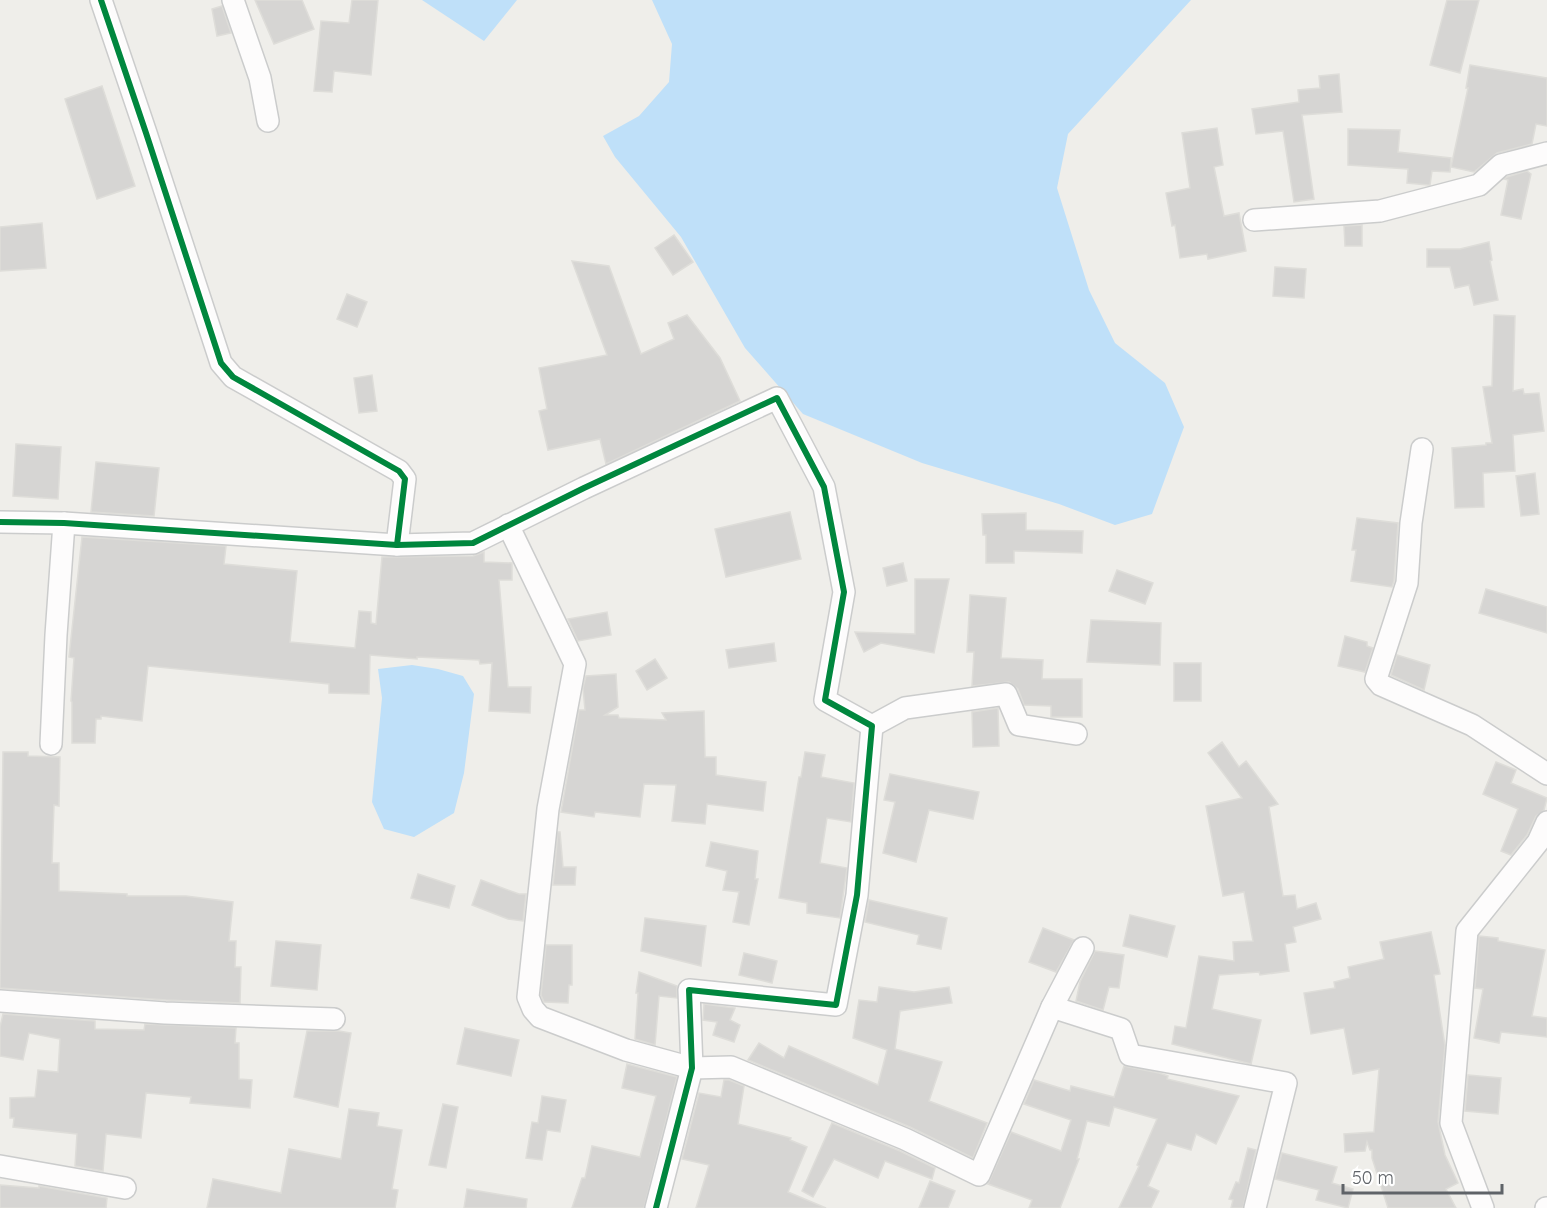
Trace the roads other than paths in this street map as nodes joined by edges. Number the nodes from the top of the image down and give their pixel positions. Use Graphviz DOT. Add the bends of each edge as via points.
graph roads {
  1 [pos="101,0"];
  2 [pos="233,0"];
  3 [pos="268,121"];
  4 [pos="1547,153"];
  5 [pos="1254,220"];
  6 [pos="1422,448"];
  7 [pos="0,522"];
  8 [pos="64,523"];
  9 [pos="508,525"];
  10 [pos="397,545"];
  11 [pos="872,726"];
  12 [pos="1076,734"];
  13 [pos="51,744"];
  14 [pos="1547,774"];
  15 [pos="1547,822"];
  16 [pos="1083,948"];
  17 [pos="0,1001"];
  18 [pos="1052,1007"];
  19 [pos="334,1019"];
  20 [pos="692,1068"];
  21 [pos="0,1166"];
  22 [pos="125,1188"];
  23 [pos="656,1208"];
  24 [pos="1255,1208"];
  25 [pos="1483,1208"];
  1 -- 10 [label="street" via="221,363 233,377 399,471 405,479"];
  2 -- 3 [label="street" via="260,78"];
  4 -- 5 [label="street" via="1501,165 1479,185 1380,211"];
  6 -- 14 [label="street" via="1407,583 1376,679 1381,686 1472,725"];
  7 -- 8 [label="street"];
  8 -- 10 [label="street"];
  8 -- 13 [label="street"];
  9 -- 10 [label="street" via="473,543"];
  9 -- 11 [label="street" via="777,398 824,487 844,592 825,700"];
  9 -- 20 [label="street" via="574,664 548,809 528,997 540,1017 626,1050"];
  11 -- 12 [label="street" via="905,708 1006,694 1019,725"];
  11 -- 20 [label="street" via="857,895 836,1005 689,990"];
  15 -- 25 [label="street" via="1538,842 1467,931 1451,1123"];
  16 -- 18 [label="street"];
  17 -- 19 [label="street"];
  18 -- 20 [label="street" via="979,1175 905,1139 731,1067"];
  18 -- 24 [label="street" via="1121,1029 1130,1054 1286,1083"];
  20 -- 23 [label="street"];
  21 -- 22 [label="street"];
}
